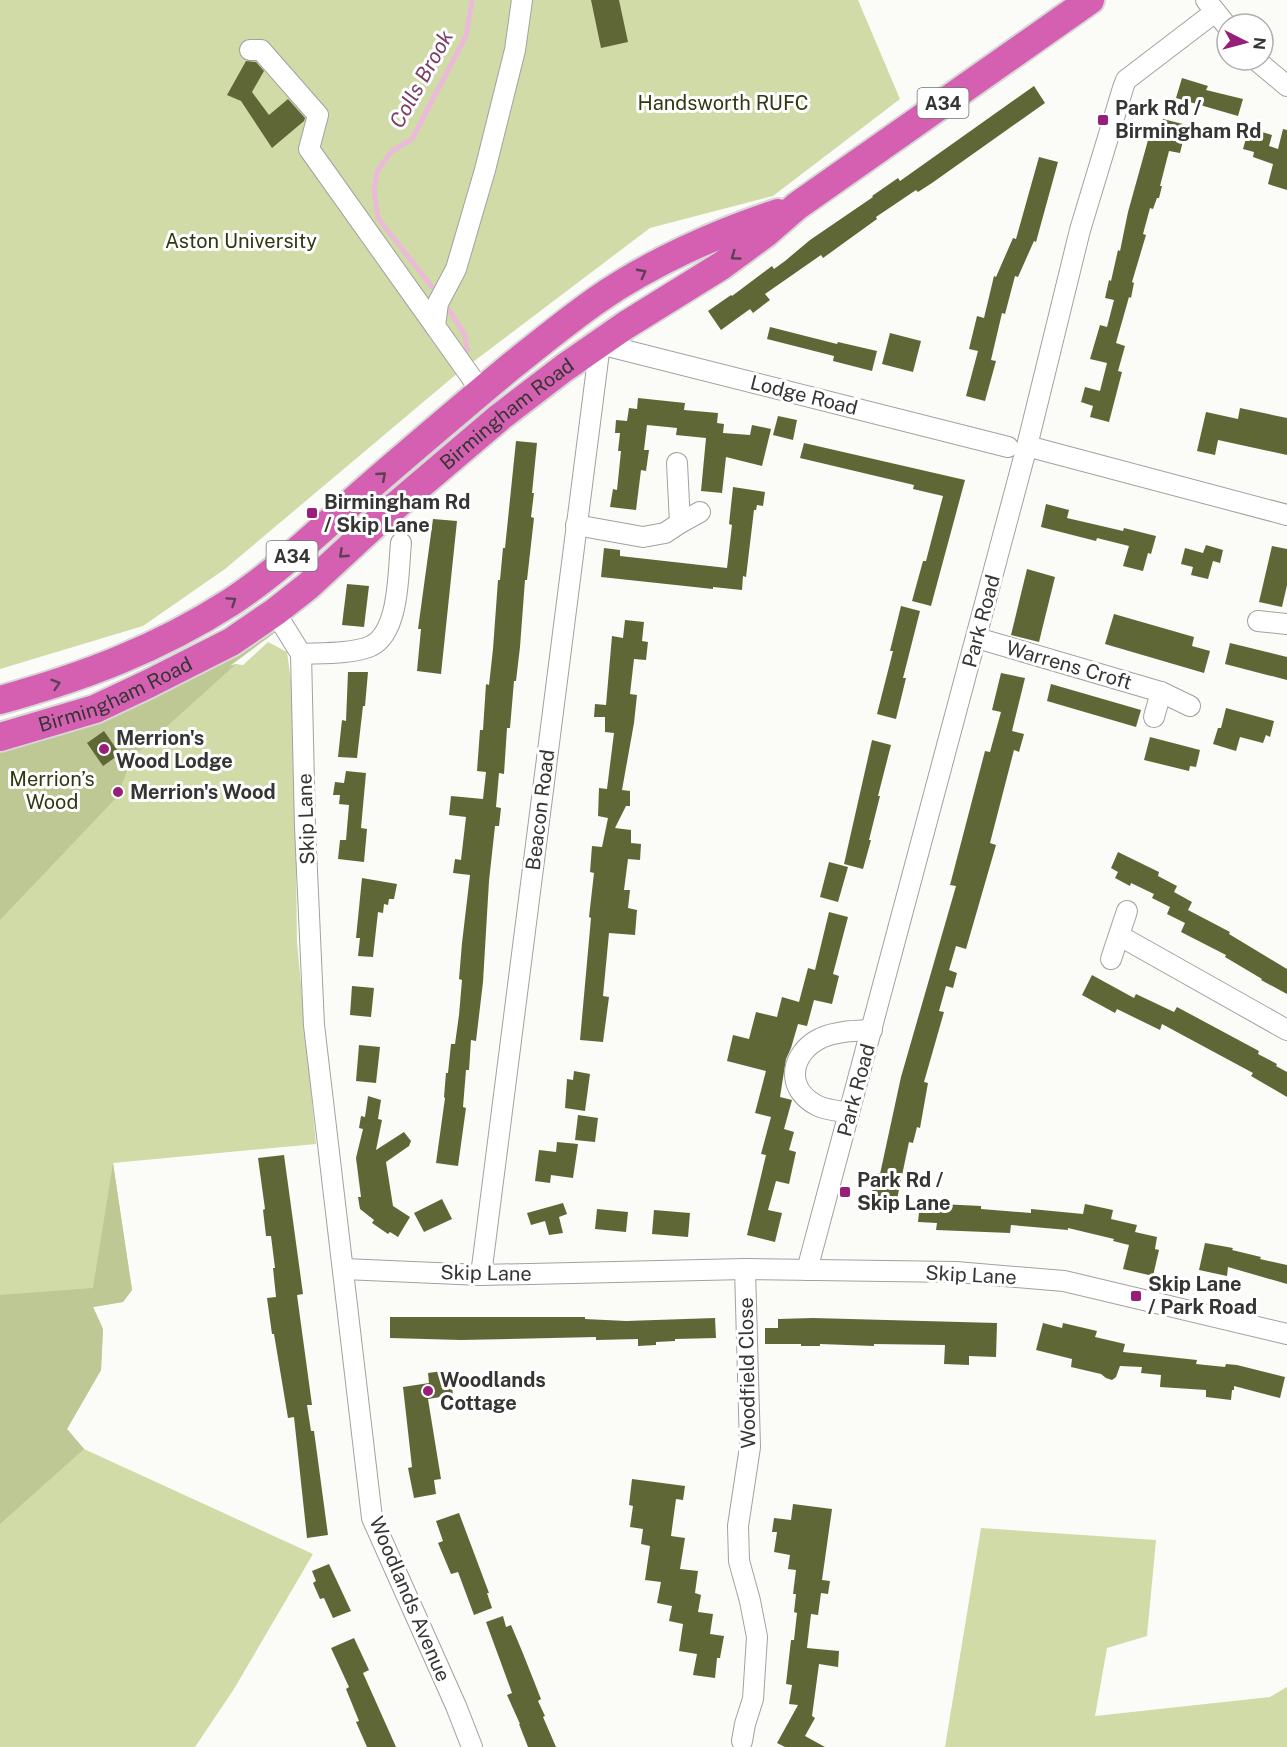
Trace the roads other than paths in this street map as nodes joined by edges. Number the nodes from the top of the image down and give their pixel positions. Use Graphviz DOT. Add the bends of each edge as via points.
graph roads {
  1 [pos="522,0"];
  2 [pos="1090,0"];
  3 [pos="1215,14"];
  4 [pos="250,51"];
  5 [pos="1270,72"];
  6 [pos="1287,87"];
  7 [pos="797,206"];
  8 [pos="605,295"];
  9 [pos="632,321"];
  10 [pos="435,326"];
  11 [pos="541,342"];
  12 [pos="600,344"];
  13 [pos="564,368"];
  14 [pos="481,391"];
  15 [pos="1018,446"];
  16 [pos="677,463"];
  17 [pos="700,512"];
  18 [pos="1287,515"];
  19 [pos="680,523"];
  20 [pos="576,525"];
  21 [pos="401,543"];
  22 [pos="275,612"];
  23 [pos="1258,621"];
  24 [pos="1287,624"];
  25 [pos="977,638"];
  26 [pos="301,654"];
  27 [pos="1161,692"];
  28 [pos="0,700"];
  29 [pos="1190,706"];
  30 [pos="1154,717"];
  31 [pos="0,737"];
  32 [pos="1127,911"];
  33 [pos="1120,936"];
  34 [pos="1112,958"];
  35 [pos="872,1030"];
  36 [pos="1287,1030"];
  37 [pos="849,1113"];
  38 [pos="344,1269"];
  39 [pos="745,1269"];
  40 [pos="807,1270"];
  41 [pos="481,1275"];
  42 [pos="1287,1334"];
  43 [pos="739,1728"];
  44 [pos="472,1747"];
  1 -- 10 [label="street" via="515,50 485,170 456,268 438,303"];
  2 -- 7 [label="highway, Birmingham Road / A34"];
  3 -- 15 [label="street, Park Road" via="1126,80"];
  4 -- 10 [label="street" via="261,50 318,115 309,149"];
  5 -- 6 [label="street"];
  8 -- 7 [label="highway, Birmingham Road / A34, one-way" via="702,243"];
  7 -- 9 [label="highway, Birmingham Road / A34, one-way" via="721,266"];
  8 -- 9 [label="highway"];
  8 -- 11 [label="highway, Birmingham Road / A34"];
  9 -- 12 [label="highway, Birmingham Road / A34"];
  10 -- 14 [label="street"];
  11 -- 13 [label="highway"];
  11 -- 14 [label="highway, Birmingham Road / A34"];
  12 -- 13 [label="highway, Birmingham Road / A34"];
  12 -- 15 [label="street, Lodge Road"];
  12 -- 20 [label="street, Beacon Road"];
  13 -- 22 [label="highway, Birmingham Road / A34, one-way" via="446,461"];
  28 -- 14 [label="highway, Birmingham Road / A34, one-way" via="61,683 140,652 232,601 287,560"];
  15 -- 18 [label="street, Lodge Road"];
  15 -- 25 [label="street, Park Road"];
  16 -- 19 [label="street"];
  17 -- 19 [label="street"];
  19 -- 20 [label="street" via="665,533 643,537"];
  20 -- 41 [label="street, Beacon Road"];
  21 -- 26 [label="street" via="393,616 386,633 372,646"];
  22 -- 26 [label="street"];
  22 -- 31 [label="highway, Birmingham Road / A34" via="231,642 95,709"];
  23 -- 24 [label="street"];
  25 -- 27 [label="street, Warrens Croft"];
  25 -- 35 [label="street, Park Road"];
  26 -- 38 [label="street, Skip Lane" via="314,1025"];
  27 -- 29 [label="street, Warrens Croft"];
  27 -- 30 [label="street"];
  32 -- 33 [label="street"];
  33 -- 34 [label="street"];
  33 -- 36 [label="street"];
  35 -- 37 [label="street, Park Road"];
  35 -- 37 [label="street" via="823,1037 810,1045 797,1063 794,1078 801,1094 817,1105"];
  37 -- 40 [label="street, Park Road"];
  38 -- 41 [label="street, Skip Lane"];
  38 -- 44 [label="street, Woodlands Avenue" via="372,1518"];
  39 -- 40 [label="street, Skip Lane"];
  39 -- 41 [label="street, Skip Lane"];
  39 -- 43 [label="street, Woodfield Close" via="750,1447 738,1537 739,1561 757,1637 753,1699"];
  40 -- 42 [label="street, Skip Lane" via="956,1272 1064,1281"];
}
